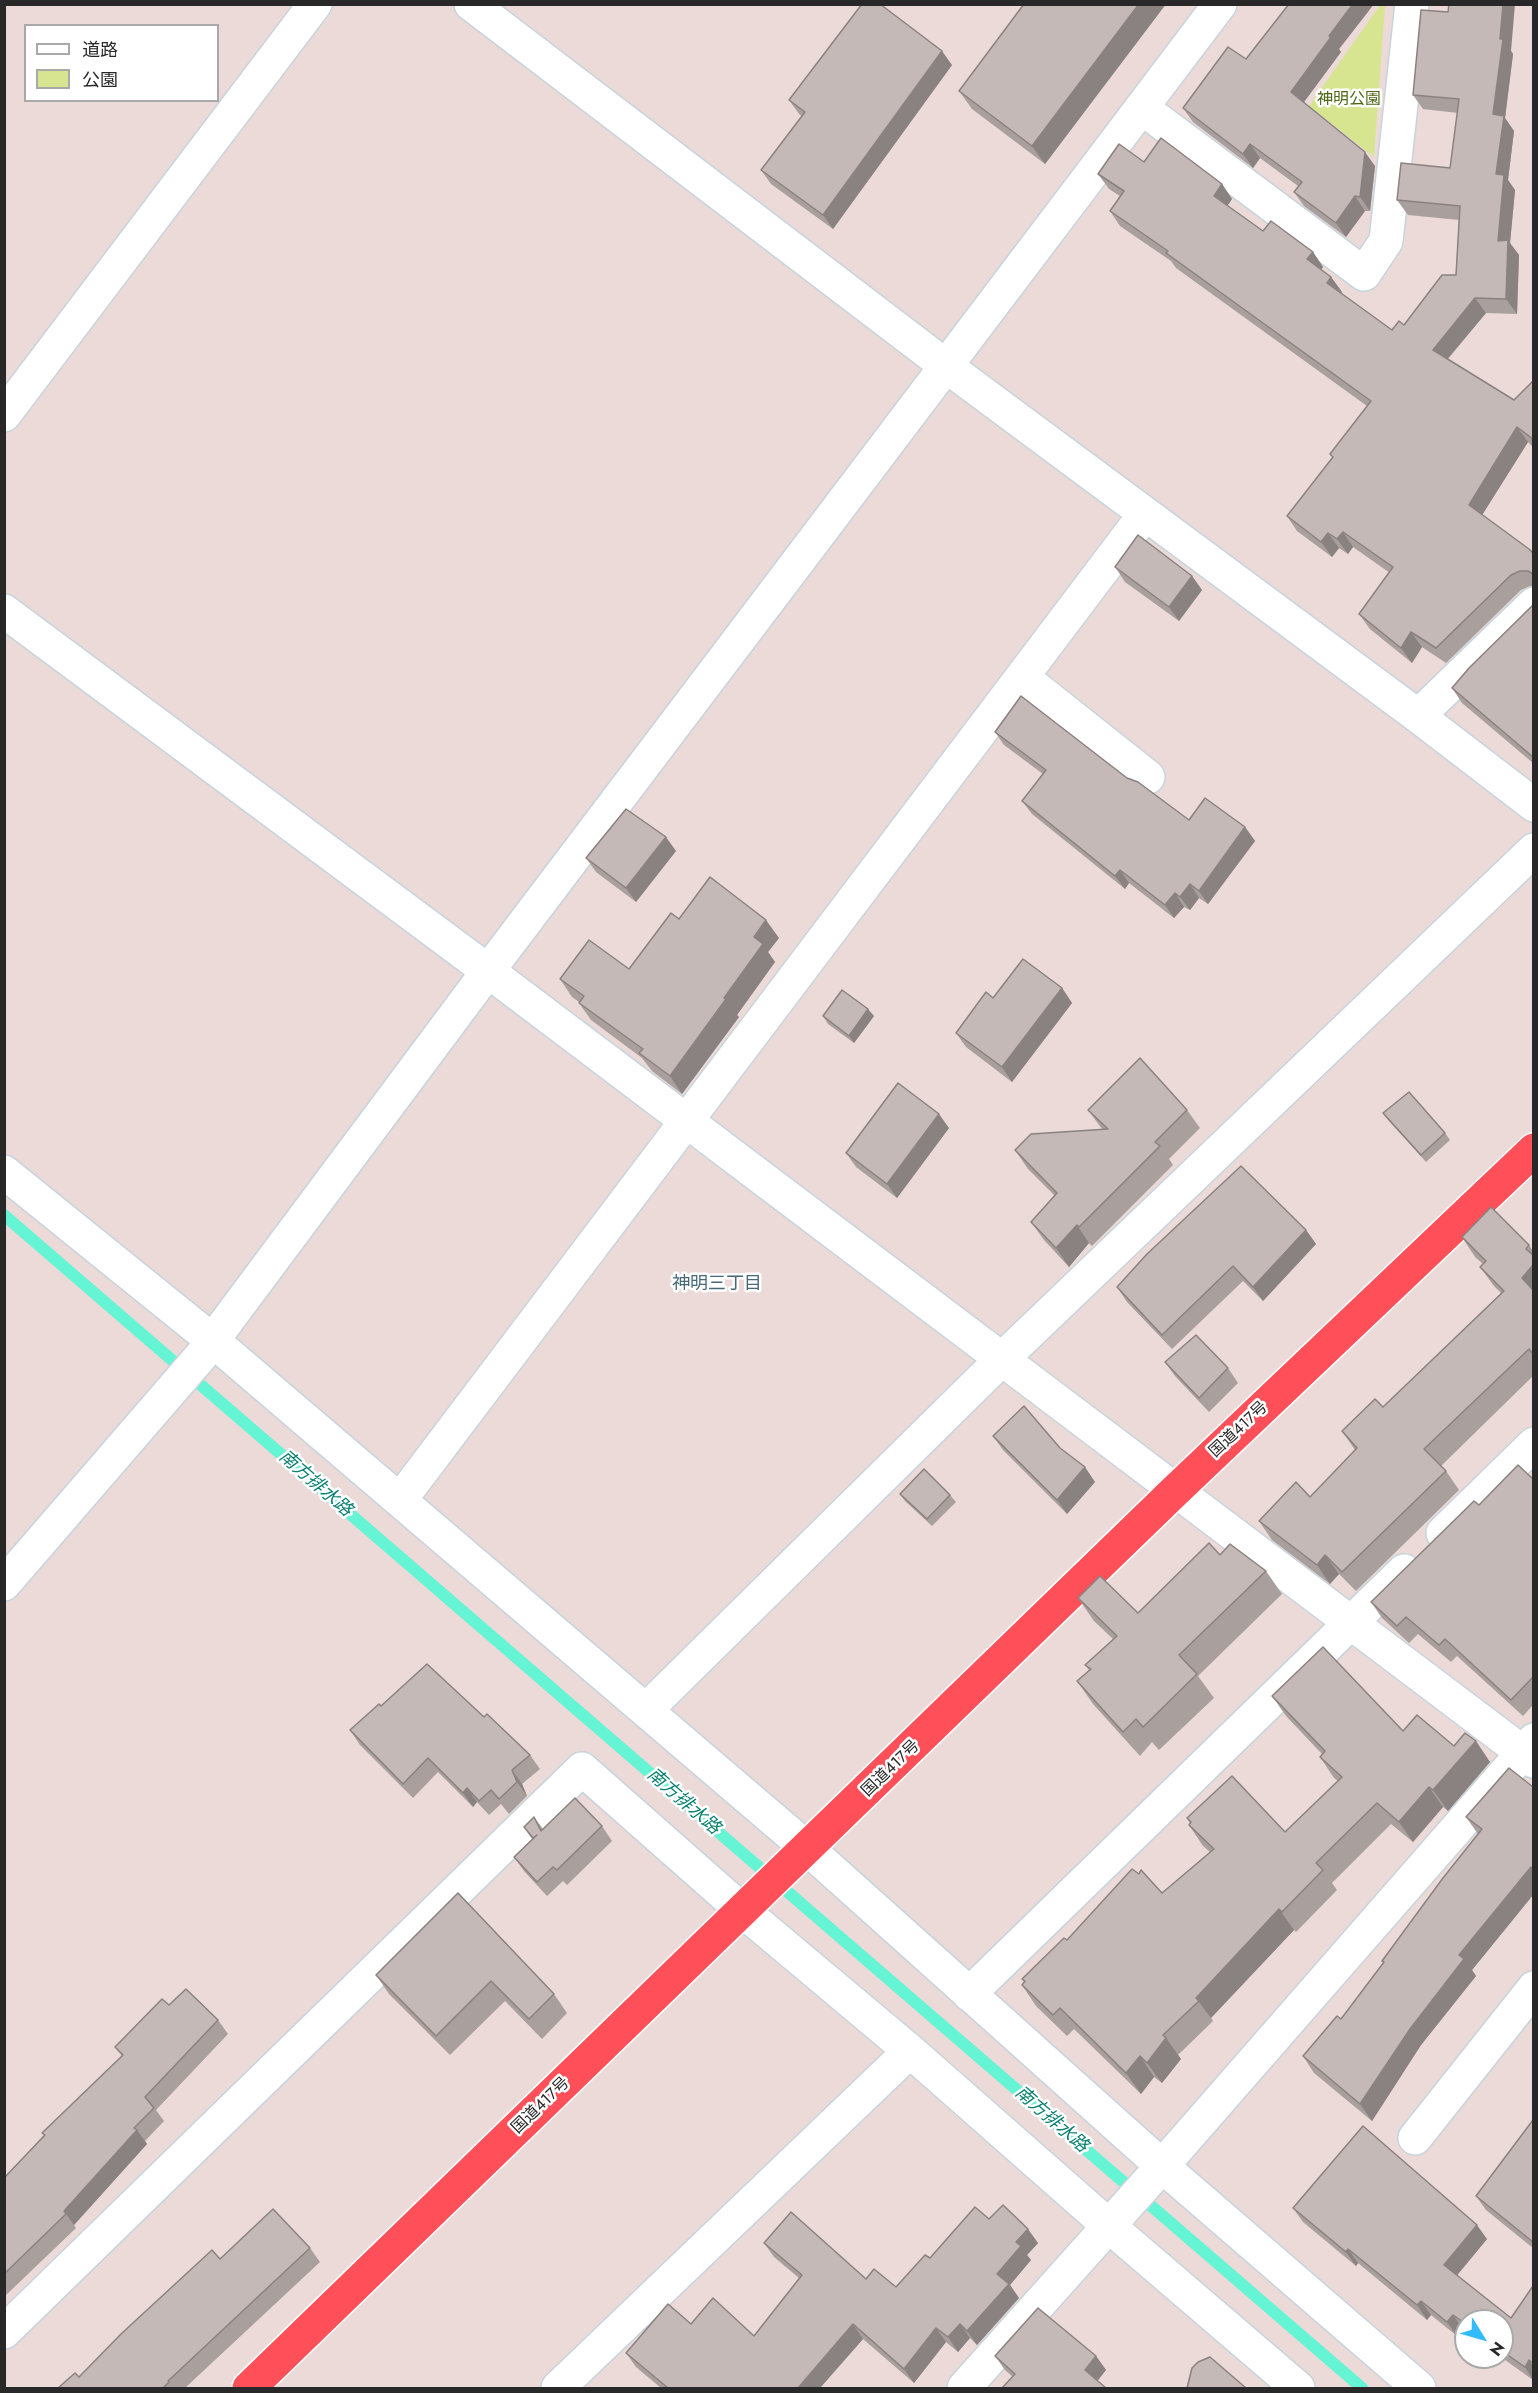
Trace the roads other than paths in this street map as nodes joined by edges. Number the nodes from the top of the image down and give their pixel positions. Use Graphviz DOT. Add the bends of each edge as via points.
graph roads {
  1 [pos="315,4"];
  2 [pos="1220,4"];
  3 [pos="1412,4"];
  4 [pos="474,5"];
  5 [pos="1142,108"];
  6 [pos="946,366"];
  7 [pos="4,415"];
  8 [pos="1145,514"];
  9 [pos="1533,604"];
  10 [pos="4,611"];
  11 [pos="1022,677"];
  12 [pos="1418,716"];
  13 [pos="1148,777"];
  14 [pos="1533,805"];
  15 [pos="1533,850"];
  16 [pos="488,971"];
  17 [pos="686,1120"];
  18 [pos="1533,1150"];
  19 [pos="4,1172"];
  20 [pos="206,1348"];
  21 [pos="1003,1358"];
  22 [pos="1533,1444"];
  23 [pos="1176,1490"];
  24 [pos="400,1500"];
  25 [pos="4,1584"];
  26 [pos="1352,1622"];
  27 [pos="646,1710"];
  28 [pos="1530,1751"];
  29 [pos="802,1855"];
  30 [pos="749,1906"];
  31 [pos="1533,1988"];
  32 [pos="969,1994"];
  33 [pos="910,2051"];
  34 [pos="1416,2138"];
  35 [pos="1159,2170"];
  36 [pos="1114,2221"];
  37 [pos="4,2332"];
  38 [pos="249,2388"];
  39 [pos="558,2388"];
  40 [pos="964,2388"];
  41 [pos="1298,2388"];
  42 [pos="1419,2388"];
  1 -- 7 [label="street"];
  2 -- 5 [label="street"];
  3 -- 5 [label="street" via="1386,241 1364,274"];
  4 -- 6 [label="street"];
  5 -- 6 [label="street"];
  6 -- 8 [label="street"];
  6 -- 16 [label="street"];
  8 -- 11 [label="street"];
  8 -- 12 [label="street"];
  9 -- 12 [label="street"];
  10 -- 16 [label="street"];
  11 -- 13 [label="street"];
  11 -- 17 [label="street"];
  12 -- 14 [label="street"];
  15 -- 21 [label="street"];
  16 -- 17 [label="street"];
  16 -- 20 [label="street"];
  17 -- 21 [label="street"];
  17 -- 24 [label="street"];
  18 -- 23 [label="highway, 国道417号"];
  19 -- 20 [label="street"];
  20 -- 24 [label="street"];
  20 -- 25 [label="street"];
  21 -- 23 [label="street"];
  21 -- 27 [label="street"];
  22 -- 26 [label="street"];
  23 -- 26 [label="street"];
  23 -- 29 [label="highway, 国道417号"];
  24 -- 27 [label="street"];
  26 -- 28 [label="street"];
  26 -- 32 [label="street"];
  27 -- 29 [label="street"];
  28 -- 35 [label="street"];
  29 -- 30 [label="highway, 国道417号"];
  29 -- 32 [label="street"];
  30 -- 33 [label="street"];
  30 -- 37 [label="street" via="582,1769"];
  30 -- 38 [label="highway, 国道417号"];
  31 -- 34 [label="street"];
  32 -- 35 [label="street"];
  33 -- 36 [label="street"];
  33 -- 39 [label="street"];
  35 -- 36 [label="street"];
  35 -- 42 [label="street"];
  36 -- 40 [label="street"];
  36 -- 41 [label="street"];
}
